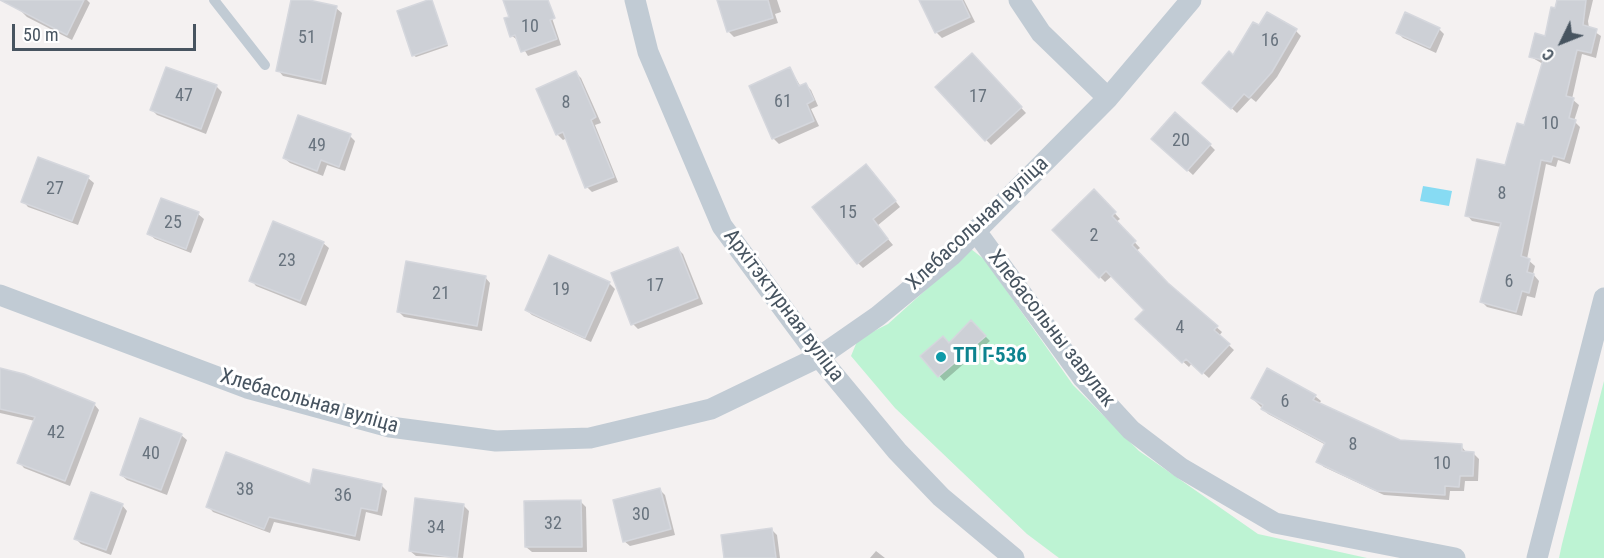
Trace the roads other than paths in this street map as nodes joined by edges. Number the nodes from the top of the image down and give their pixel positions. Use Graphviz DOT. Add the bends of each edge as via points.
graph roads {
  1 [pos="214,0"];
  2 [pos="635,0"];
  3 [pos="1020,0"];
  4 [pos="1191,0"];
  5 [pos="265,65"];
  6 [pos="1108,98"];
  7 [pos="975,231"];
  8 [pos="0,295"];
  9 [pos="1604,298"];
  10 [pos="819,357"];
  11 [pos="1014,558"];
  12 [pos="1455,558"];
  13 [pos="1537,558"];
  1 -- 5 [label="lane"];
  2 -- 10 [label="street, Архітэктурная вуліца" via="648,52 722,226"];
  3 -- 6 [label="street" via="1041,33"];
  4 -- 6 [label="street, Хлебасольная вуліца"];
  6 -- 7 [label="street, Хлебасольная вуліца"];
  7 -- 10 [label="street, Хлебасольная вуліца" via="951,256 887,308"];
  7 -- 12 [label="street, Хлебасольны завулак" via="1083,378 1131,430 1181,468 1275,523"];
  8 -- 10 [label="street, Хлебасольная вуліца" via="247,388 390,428 495,441 590,438 711,409"];
  9 -- 13 [label="street"];
  10 -- 11 [label="street, Архітэктурная вуліца" via="897,451 934,489"];
}
